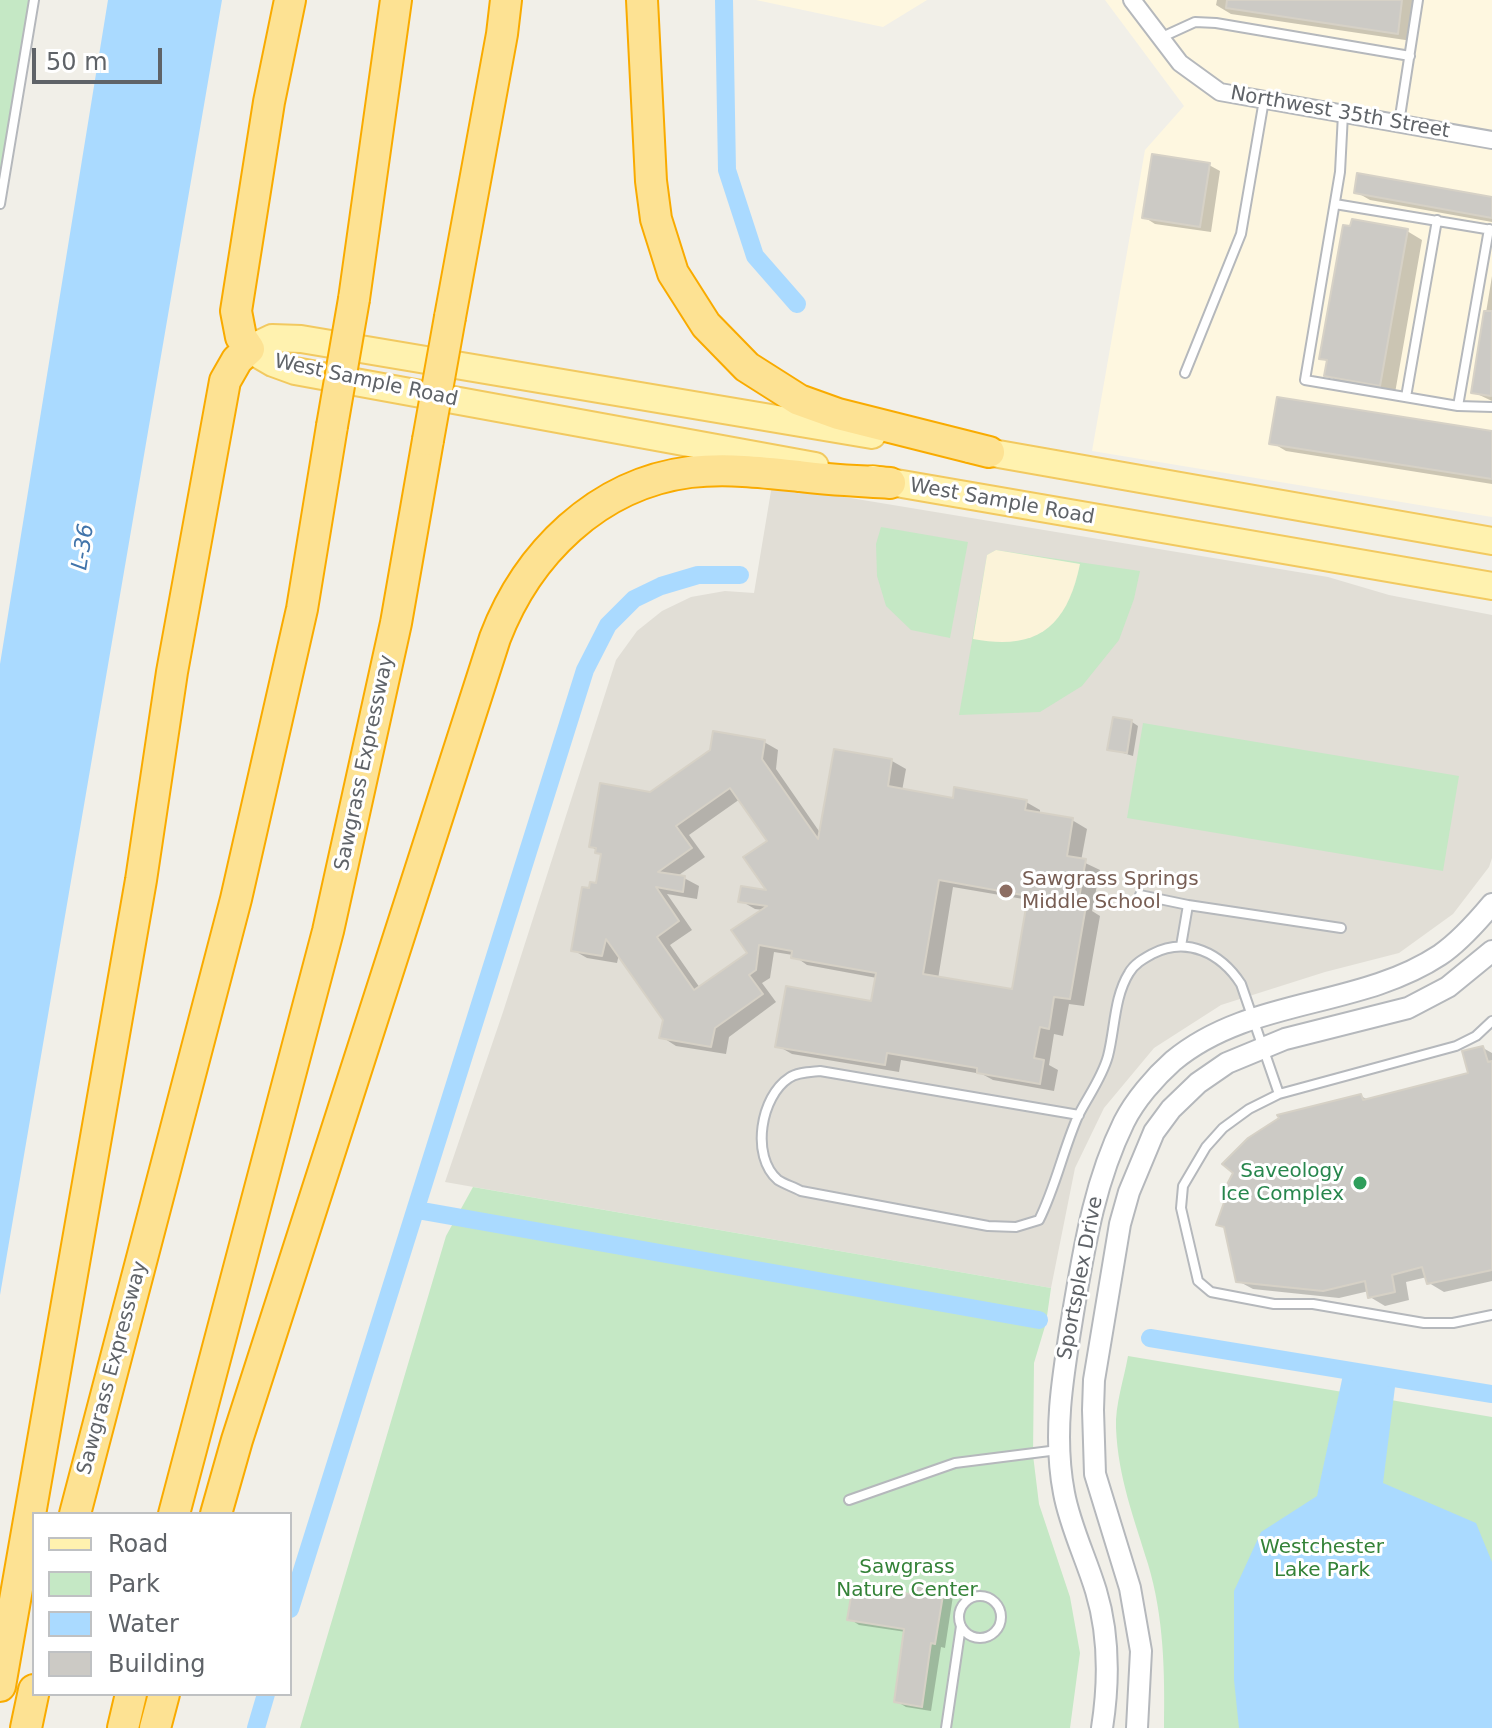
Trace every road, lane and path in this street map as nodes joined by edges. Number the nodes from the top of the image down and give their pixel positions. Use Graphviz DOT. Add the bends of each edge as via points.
graph roads {
  1 [pos="34,0"];
  2 [pos="290,0"];
  3 [pos="396,0"];
  4 [pos="506,0"];
  5 [pos="642,0"];
  6 [pos="1132,0"];
  7 [pos="1418,0"];
  8 [pos="1160,38"];
  9 [pos="1410,56"];
  10 [pos="1264,99"];
  11 [pos="1343,113"];
  12 [pos="1399,123"];
  13 [pos="1492,140"];
  14 [pos="0,204"];
  15 [pos="1335,204"];
  16 [pos="1437,220"];
  17 [pos="1491,229"];
  18 [pos="249,349"];
  19 [pos="1185,373"];
  20 [pos="1406,397"];
  21 [pos="1458,406"];
  22 [pos="1492,407"];
  23 [pos="989,452"];
  24 [pos="890,483"];
  25 [pos="1492,541"];
  26 [pos="1492,586"];
  27 [pos="1140,895"];
  28 [pos="1492,904"];
  29 [pos="1188,905"];
  30 [pos="1341,928"];
  31 [pos="1181,946"];
  32 [pos="1492,951"];
  33 [pos="1254,1017"];
  34 [pos="1492,1021"];
  35 [pos="1264,1047"];
  36 [pos="1279,1094"];
  37 [pos="1079,1115"];
  38 [pos="1125,1119"];
  39 [pos="1154,1132"];
  40 [pos="1492,1315"];
  41 [pos="1092,1438"];
  42 [pos="1059,1442"];
  43 [pos="849,1500"];
  44 [pos="76,1512"];
  45 [pos="175,1512"];
  46 [pos="217,1512"];
  47 [pos="961,1626"];
  48 [pos="0,1686"];
  49 [pos="33,1696"];
  50 [pos="131,1696"];
  51 [pos="163,1696"];
  52 [pos="26,1728"];
  53 [pos="123,1728"];
  54 [pos="155,1728"];
  55 [pos="946,1728"];
  56 [pos="1102,1728"];
  57 [pos="1137,1728"];
  1 -- 14 [label="lane"];
  2 -- 18 [label="highway" via="236,311"];
  3 -- 44 [label="highway, Sawgrass Expressway, bridge" via="354,299 302,609 240,884"];
  4 -- 45 [label="highway, Sawgrass Expressway, bridge" via="396,623 328,931"];
  5 -- 23 [label="highway" via="656,219 673,273 706,325 747,367 799,400"];
  6 -- 8 [label="street, Northwest 35th Street"];
  7 -- 9 [label="lane"];
  8 -- 9 [label="lane" via="1195,22 1216,23"];
  8 -- 10 [label="street, Northwest 35th Street" via="1180,63 1220,92"];
  9 -- 12 [label="lane"];
  10 -- 11 [label="street, Northwest 35th Street"];
  10 -- 19 [label="lane" via="1241,234"];
  11 -- 12 [label="street, Northwest 35th Street"];
  11 -- 15 [label="lane"];
  12 -- 13 [label="street, Northwest 35th Street"];
  15 -- 16 [label="lane"];
  15 -- 20 [label="lane" via="1305,380"];
  16 -- 17 [label="lane"];
  16 -- 20 [label="lane"];
  17 -- 21 [label="lane"];
  18 -- 23 [label="main road, West Sample Road" via="272,338 301,339"];
  18 -- 24 [label="main road, West Sample Road" via="295,371"];
  18 -- 48 [label="highway" via="225,381"];
  20 -- 21 [label="lane"];
  21 -- 22 [label="lane"];
  23 -- 25 [label="main road, West Sample Road"];
  24 -- 26 [label="main road, West Sample Road"];
  24 -- 46 [label="highway" via="729,470 670,476 634,488 587,514 522,581 495,638"];
  27 -- 29 [label="lane"];
  28 -- 33 [label="street, Sportsplex Drive" via="1441,954 1382,983"];
  29 -- 30 [label="lane"];
  29 -- 31 [label="lane"];
  31 -- 33 [label="lane" via="1216,956 1232,971"];
  31 -- 37 [label="lane" via="1160,950 1130,971 1121,989 1104,1068"];
  32 -- 35 [label="street, Sportsplex Drive" via="1448,987 1408,1008"];
  33 -- 35 [label="lane"];
  33 -- 38 [label="street, Sportsplex Drive" via="1174,1061"];
  34 -- 36 [label="lane" via="1456,1046"];
  35 -- 36 [label="lane"];
  35 -- 39 [label="street, Sportsplex Drive" via="1198,1083"];
  36 -- 40 [label="lane" via="1223,1128 1183,1186 1181,1208 1198,1281 1211,1292 1274,1304 1313,1304 1424,1323"];
  37 -- 37 [label="lane" via="820,1071 792,1075 773,1092 762,1124 763,1155 777,1179 801,1191 1016,1227 1039,1220"];
  38 -- 39 [label="street"];
  38 -- 42 [label="street, Sportsplex Drive" via="1089,1219 1062,1381"];
  39 -- 41 [label="street, Sportsplex Drive" via="1120,1224 1094,1380"];
  41 -- 42 [label="street"];
  41 -- 57 [label="street, Sportsplex Drive" via="1095,1474 1130,1588 1141,1651"];
  42 -- 43 [label="lane" via="955,1463"];
  42 -- 56 [label="street, Sportsplex Drive" via="1064,1494 1097,1594 1107,1650"];
  47 -- 47 [label="lane" via="962,1606 973,1598 986,1597 1000,1612 1000,1625 991,1636 970,1636"];
  47 -- 55 [label="lane"];
  49 -- 52 [label="highway"];
  50 -- 53 [label="highway"];
  51 -- 54 [label="highway"];
}
